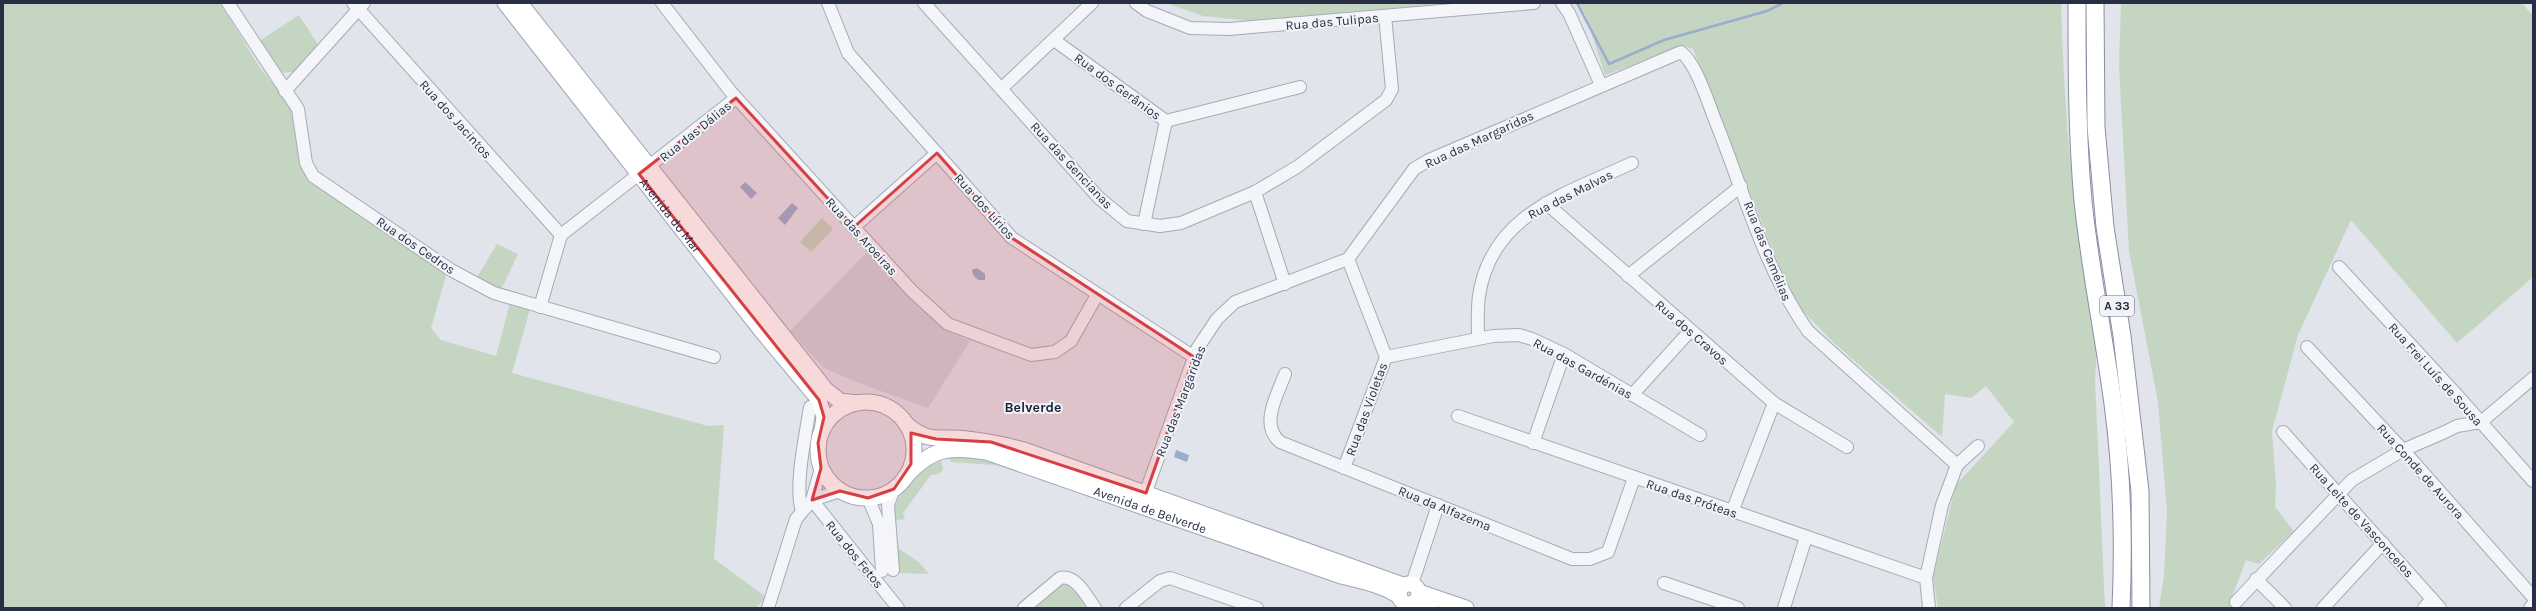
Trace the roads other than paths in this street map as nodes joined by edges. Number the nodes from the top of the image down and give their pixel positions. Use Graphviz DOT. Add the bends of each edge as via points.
graph roads {
  1 [pos="228,3"];
  2 [pos="505,3"];
  3 [pos="520,3"];
  4 [pos="662,3"];
  5 [pos="828,3"];
  6 [pos="924,3"];
  7 [pos="1092,3"];
  8 [pos="1136,3"];
  9 [pos="1534,3"];
  10 [pos="1562,3"];
  11 [pos="2076,3"];
  12 [pos="2095,3"];
  13 [pos="358,5"];
  14 [pos="1385,16"];
  15 [pos="1054,40"];
  16 [pos="1681,52"];
  17 [pos="1601,85"];
  18 [pos="1300,87"];
  19 [pos="1002,88"];
  20 [pos="285,92"];
  21 [pos="736,98"];
  22 [pos="1166,121"];
  23 [pos="937,153"];
  24 [pos="1632,164"];
  25 [pos="644,170"];
  26 [pos="1741,186"];
  27 [pos="1255,192"];
  28 [pos="1546,203"];
  29 [pos="1144,224"];
  30 [pos="854,227"];
  31 [pos="561,235"];
  32 [pos="1348,259"];
  33 [pos="2339,267"];
  34 [pos="1628,276"];
  35 [pos="1285,284"];
  36 [pos="1097,295"];
  37 [pos="540,307"];
  38 [pos="1690,331"];
  39 [pos="1478,339"];
  40 [pos="2307,347"];
  41 [pos="1564,354"];
  42 [pos="714,357"];
  43 [pos="1194,357"];
  44 [pos="1386,357"];
  45 [pos="1285,374"];
  46 [pos="2533,378"];
  47 [pos="1632,395"];
  48 [pos="857,403"];
  49 [pos="1774,403"];
  50 [pos="810,407"];
  51 [pos="1458,416"];
  52 [pos="2481,422"];
  53 [pos="906,424"];
  54 [pos="822,431"];
  55 [pos="2283,432"];
  56 [pos="1700,435"];
  57 [pos="1533,443"];
  58 [pos="1978,446"];
  59 [pos="1847,447"];
  60 [pos="2403,450"];
  61 [pos="1957,465"];
  62 [pos="821,468"];
  63 [pos="1344,468"];
  64 [pos="906,477"];
  65 [pos="1634,478"];
  66 [pos="2533,481"];
  67 [pos="894,489"];
  68 [pos="840,491"];
  69 [pos="2338,493"];
  70 [pos="868,498"];
  71 [pos="812,500"];
  72 [pos="1144,500"];
  73 [pos="1438,505"];
  74 [pos="802,511"];
  75 [pos="1732,512"];
  76 [pos="1806,537"];
  77 [pos="2383,543"];
  78 [pos="1926,578"];
  79 [pos="2256,579"];
  80 [pos="1664,583"];
  81 [pos="1408,596"];
  82 [pos="2533,597"];
  83 [pos="2236,602"];
  84 [pos="2533,604"];
  85 [pos="2432,605"];
  86 [pos="768,608"];
  87 [pos="898,608"];
  88 [pos="1024,608"];
  89 [pos="1095,608"];
  90 [pos="1126,608"];
  91 [pos="1258,608"];
  92 [pos="1431,608"];
  93 [pos="1466,608"];
  94 [pos="1738,608"];
  95 [pos="1784,608"];
  96 [pos="1929,608"];
  97 [pos="2121,608"];
  98 [pos="2141,608"];
  99 [pos="2286,608"];
  100 [pos="2323,608"];
  101 [pos="2530,608"];
  1 -- 20 [label="street, Rua dos Cedros"];
  2 -- 25 [label="main road, Avenida do Mar"];
  3 -- 25 [label="main road, Avenida do Mar"];
  4 -- 21 [label="street, Rua das Aroeiras"];
  5 -- 23 [label="street, Rua dos Lírios" via="848,53"];
  6 -- 19 [label="street, Rua das Gencianas"];
  7 -- 15 [label="street"];
  8 -- 14 [label="street, Rua das Tulipas" via="1147,11 1190,28 1229,29"];
  9 -- 14 [label="street, Rua das Tulipas"];
  10 -- 17 [label="street" via="1569,13"];
  11 -- 97 [label="highway, A 33" via="2077,99 2084,201 2113,405 2120,489 2123,532"];
  12 -- 98 [label="highway, A 33" via="2096,127 2104,227 2122,336 2140,490"];
  13 -- 20 [label="street"];
  13 -- 31 [label="street, Rua dos Jacintos"];
  14 -- 27 [label="street, Rua das Gencianas" via="1392,89 1386,100 1296,166"];
  15 -- 19 [label="street"];
  15 -- 22 [label="street, Rua dos Gerânios"];
  16 -- 17 [label="street, Rua das Margaridas"];
  16 -- 26 [label="street, Rua das Camélias" via="1687,57 1704,93"];
  17 -- 32 [label="street, Rua das Margaridas" via="1473,139 1414,169"];
  18 -- 22 [label="street, Rua dos Gerânios"];
  19 -- 29 [label="street, Rua das Gencianas" via="1099,198 1127,222"];
  20 -- 37 [label="street, Rua dos Cedros" via="298,109 306,163 313,176 451,270 494,293"];
  21 -- 25 [label="street, Rua das Dálias"];
  21 -- 30 [label="street, Rua das Aroeiras"];
  22 -- 29 [label="street"];
  23 -- 30 [label="street"];
  23 -- 36 [label="street, Rua dos Lírios" via="1012,238"];
  24 -- 28 [label="street, Rua das Malvas"];
  25 -- 31 [label="street, Rua das Dálias"];
  25 -- 48 [label="main road, Avenida do Mar" via="826,390 840,401"];
  25 -- 54 [label="main road, Avenida do Mar" via="819,400 824,417"];
  26 -- 34 [label="street"];
  26 -- 61 [label="street, Rua das Camélias" via="1789,305 1808,331"];
  27 -- 29 [label="street, Rua das Gencianas" via="1181,223 1160,226"];
  27 -- 35 [label="street"];
  28 -- 34 [label="street, Rua dos Cravos"];
  28 -- 39 [label="street, Rua das Malvas" via="1518,221 1501,240 1487,262 1478,297"];
  30 -- 36 [label="street, Rua das Aroeiras" via="912,291 948,324 1031,355 1055,352 1071,341"];
  31 -- 37 [label="street"];
  32 -- 35 [label="street, Rua das Margaridas"];
  32 -- 44 [label="street, Rua das Violetas"];
  33 -- 52 [label="street, Rua Frei Luís de Sousa"];
  34 -- 38 [label="street, Rua dos Cravos"];
  35 -- 43 [label="street, Rua das Margaridas" via="1235,302 1217,320"];
  36 -- 43 [label="street, Rua dos Lírios"];
  37 -- 42 [label="street, Rua dos Cedros"];
  38 -- 47 [label="street"];
  38 -- 49 [label="street, Rua dos Cravos"];
  39 -- 41 [label="street, Rua das Gardénias" via="1519,336 1532,339"];
  39 -- 44 [label="street, Rua das Gardénias"];
  40 -- 60 [label="street, Rua Conde de Aurora"];
  41 -- 47 [label="street, Rua das Gardénias"];
  41 -- 57 [label="street"];
  43 -- 72 [label="street, Rua das Margaridas"];
  44 -- 63 [label="street, Rua das Violetas"];
  45 -- 63 [label="street, Rua da Alfazema" via="1270,416 1269,423 1273,435 1280,442"];
  46 -- 52 [label="street"];
  47 -- 56 [label="street, Rua das Gardénias"];
  48 -- 53 [label="main road" via="876,403 885,406"];
  48 -- 54 [label="main road" via="836,413"];
  49 -- 59 [label="street, Rua dos Cravos"];
  49 -- 75 [label="street"];
  50 -- 74 [label="street" via="799,502"];
  51 -- 57 [label="street, Rua das Próteas"];
  52 -- 60 [label="street" via="2457,426"];
  52 -- 66 [label="street, Rua Frei Luís de Sousa"];
  53 -- 64 [label="main road" via="912,437 914,451"];
  53 -- 72 [label="main road, Avenida de Belverde" via="919,435 936,439 977,440 1024,450"];
  54 -- 62 [label="main road" via="818,443"];
  55 -- 69 [label="street, Rua Leite de Vasconcelos"];
  57 -- 65 [label="street, Rua das Próteas"];
  58 -- 61 [label="street"];
  60 -- 69 [label="street" via="2352,480"];
  60 -- 82 [label="street, Rua Conde de Aurora"];
  61 -- 78 [label="street" via="1942,505"];
  62 -- 68 [label="main road" via="829,481"];
  62 -- 71 [label="street"];
  63 -- 73 [label="street, Rua da Alfazema"];
  64 -- 67 [label="main road"];
  64 -- 72 [label="main road, Avenida de Belverde" via="922,459 942,450 963,449 986,452"];
  65 -- 73 [label="street, Rua da Alfazema" via="1608,552 1590,559 1572,559"];
  65 -- 75 [label="street, Rua das Próteas"];
  67 -- 70 [label="main road"];
  67 -- 70 [label="street, Rua dos Fetos" via="888,505 888,570 879,524"];
  68 -- 70 [label="main road"];
  68 -- 71 [label="street"];
  69 -- 77 [label="street, Rua Leite de Vasconcelos"];
  69 -- 79 [label="street"];
  71 -- 74 [label="street"];
  71 -- 87 [label="street, Rua dos Fetos"];
  72 -- 81 [label="main road, Avenida de Belverde" via="1341,576"];
  73 -- 81 [label="street"];
  74 -- 86 [label="street" via="796,519"];
  75 -- 76 [label="street, Rua das Próteas"];
  76 -- 78 [label="street, Rua das Próteas"];
  76 -- 95 [label="street"];
  77 -- 85 [label="street, Rua Leite de Vasconcelos"];
  77 -- 100 [label="street"];
  78 -- 96 [label="street"];
  79 -- 83 [label="street"];
  79 -- 99 [label="street"];
  80 -- 94 [label="street"];
  81 -- 92 [label="main road, Avenida de Belverde"];
  81 -- 93 [label="main road, Avenida de Belverde"];
  84 -- 101 [label="street"];
  88 -- 89 [label="street" via="1060,578 1067,577 1073,579"];
  90 -- 91 [label="street" via="1160,581 1170,578"];
}
